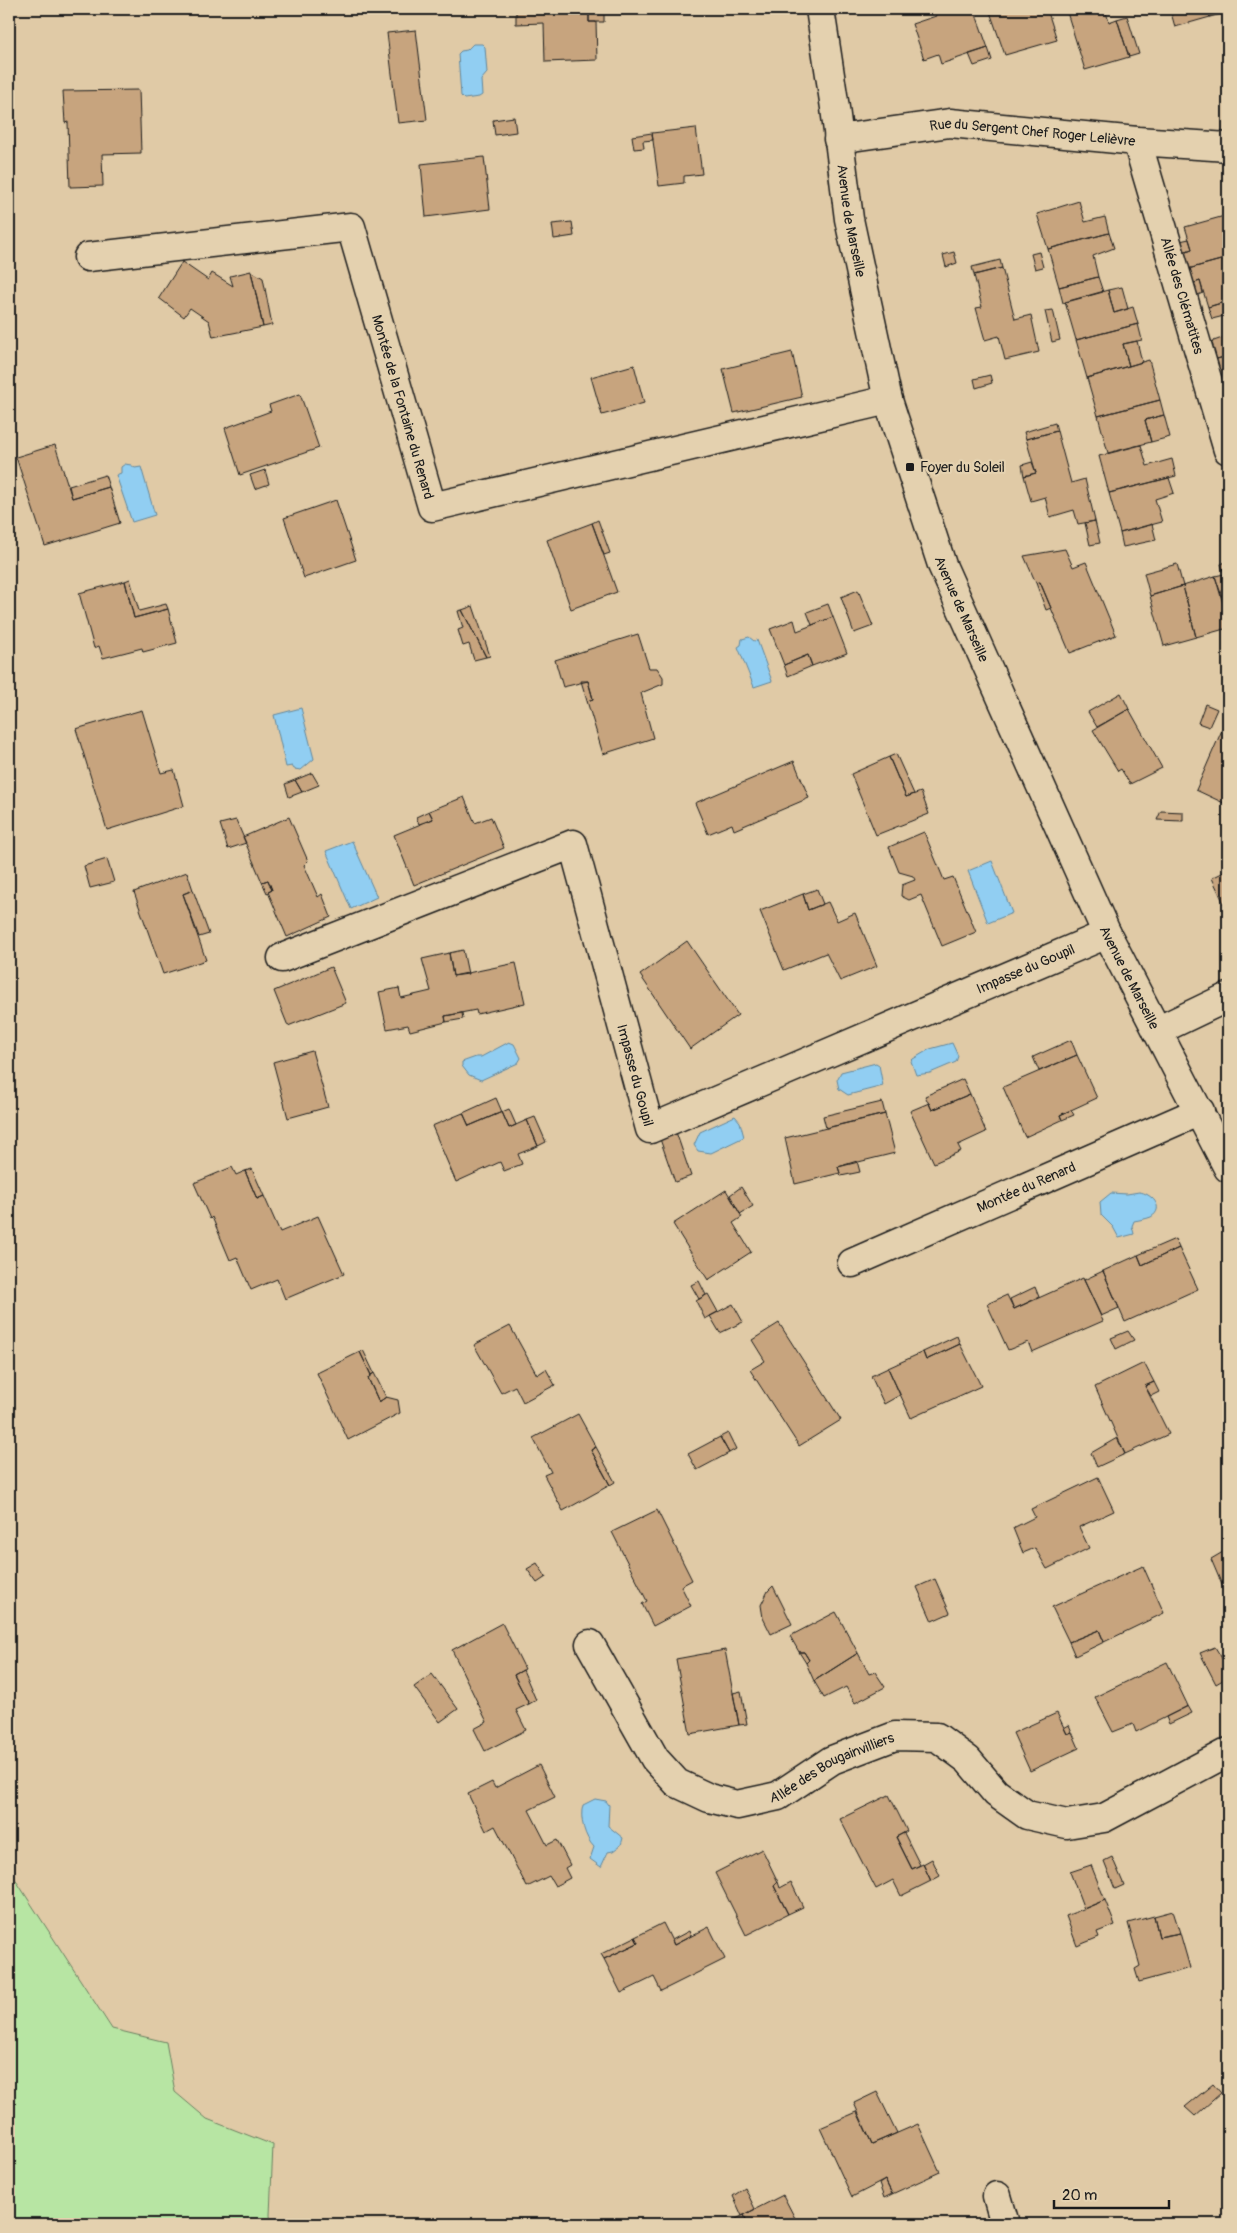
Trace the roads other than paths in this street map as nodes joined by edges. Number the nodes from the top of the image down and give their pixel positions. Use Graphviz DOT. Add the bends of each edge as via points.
graph roads {
  1 [pos="820,9"];
  2 [pos="838,139"];
  3 [pos="1137,141"];
  4 [pos="1228,147"];
  5 [pos="88,257"];
  6 [pos="888,400"];
  7 [pos="1228,450"];
  8 [pos="1107,934"];
  9 [pos="282,958"];
  10 [pos="1228,997"];
  11 [pos="1157,1031"];
  12 [pos="1200,1111"];
  13 [pos="1228,1168"];
  14 [pos="852,1263"];
  15 [pos="590,1644"];
  16 [pos="1228,1752"];
  17 [pos="997,2196"];
  18 [pos="1005,2224"];
  1 -- 2 [label="street, Avenue de Marseille"];
  2 -- 3 [label="street, Rue du Sergent Chef Roger Lelièvre" via="950,123"];
  2 -- 6 [label="street, Avenue de Marseille" via="849,219"];
  3 -- 4 [label="street, Rue du Sergent Chef Roger Lelièvre"];
  3 -- 7 [label="street, Allée des Clématites"];
  5 -- 6 [label="street, Montée de la Fontaine du Renard" via="351,227 432,507"];
  6 -- 8 [label="street, Avenue de Marseille" via="942,565"];
  8 -- 9 [label="street, Impasse du Goupil" via="650,1129 573,844"];
  8 -- 11 [label="street, Avenue de Marseille"];
  10 -- 11 [label="street"];
  11 -- 12 [label="street, Avenue de Marseille"];
  12 -- 13 [label="street, Avenue de Marseille"];
  12 -- 14 [label="street, Montée du Renard"];
  15 -- 16 [label="street, Allée des Bougainvilliers" via="655,1759 677,1783 709,1798 736,1805 778,1796 832,1760 895,1736 937,1737 968,1760 996,1793 1027,1815 1067,1824 1104,1818"];
  17 -- 18 [label="street"];
}
